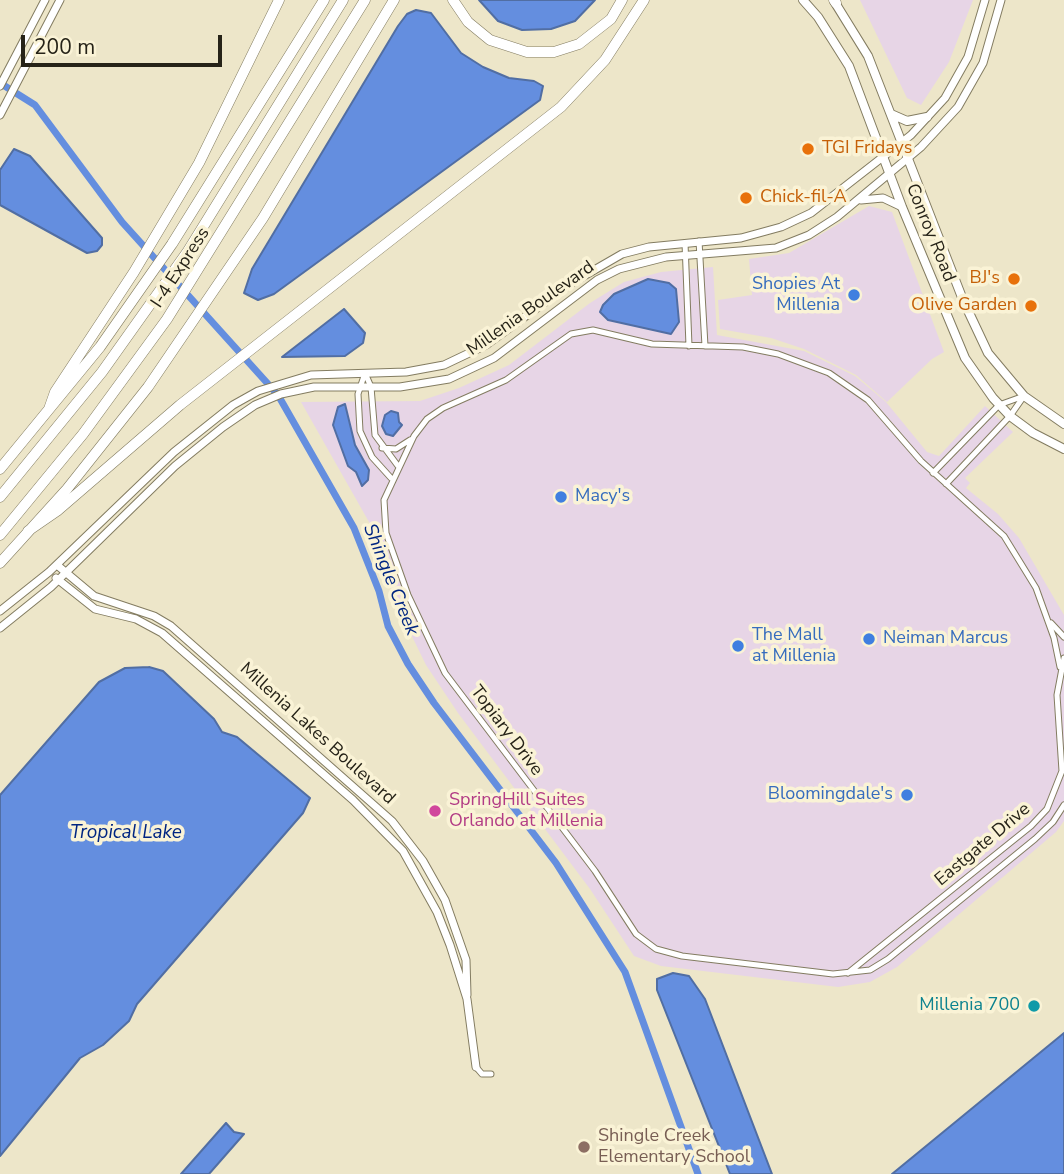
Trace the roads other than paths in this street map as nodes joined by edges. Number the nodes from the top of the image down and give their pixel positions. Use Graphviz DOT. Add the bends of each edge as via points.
graph roads {
  1 [pos="45,0"];
  2 [pos="60,0"];
  3 [pos="279,0"];
  4 [pos="324,0"];
  5 [pos="343,0"];
  6 [pos="365,0"];
  7 [pos="394,0"];
  8 [pos="453,0"];
  9 [pos="622,0"];
  10 [pos="643,0"];
  11 [pos="803,0"];
  12 [pos="985,0"];
  13 [pos="1001,0"];
  14 [pos="834,1"];
  15 [pos="0,86"];
  16 [pos="891,114"];
  17 [pos="0,115"];
  18 [pos="928,117"];
  19 [pos="902,142"];
  20 [pos="883,157"];
  21 [pos="907,158"];
  22 [pos="889,174"];
  23 [pos="857,201"];
  24 [pos="902,208"];
  25 [pos="699,241"];
  26 [pos="685,243"];
  27 [pos="700,254"];
  28 [pos="685,255"];
  29 [pos="689,346"];
  30 [pos="705,346"];
  31 [pos="365,373"];
  32 [pos="359,386"];
  33 [pos="371,387"];
  34 [pos="1024,396"];
  35 [pos="999,405"];
  36 [pos="1010,415"];
  37 [pos="47,416"];
  38 [pos="1064,424"];
  39 [pos="414,436"];
  40 [pos="382,448"];
  41 [pos="1064,449"];
  42 [pos="398,466"];
  43 [pos="0,469"];
  44 [pos="933,472"];
  45 [pos="391,478"];
  46 [pos="946,484"];
  47 [pos="0,497"];
  48 [pos="28,531"];
  49 [pos="0,535"];
  50 [pos="0,563"];
  51 [pos="57,565"];
  52 [pos="49,572"];
  53 [pos="65,573"];
  54 [pos="58,580"];
  55 [pos="0,611"];
  56 [pos="1046,614"];
  57 [pos="0,628"];
  58 [pos="1064,637"];
  59 [pos="1064,658"];
  60 [pos="1060,667"];
  61 [pos="1064,805"];
  62 [pos="682,956"];
  63 [pos="848,972"];
  64 [pos="467,999"];
  65 [pos="476,1067"];
  66 [pos="491,1074"];
  1 -- 15 [label="street"];
  2 -- 17 [label="street"];
  3 -- 37 [label="highway" via="235,94 163,224 55,392"];
  4 -- 37 [label="highway" via="172,244"];
  5 -- 47 [label="highway, I-4 Express" via="153,302"];
  6 -- 49 [label="highway, I-4 Express" via="167,319 83,434"];
  7 -- 48 [label="highway" via="213,294 108,439"];
  8 -- 9 [label="highway" via="489,40 527,52 554,52 579,44 611,19"];
  10 -- 48 [label="highway" via="605,60 561,107"];
  11 -- 20 [label="main road, Conroy Road" via="849,66"];
  12 -- 18 [label="street, Millenia Boulevard" via="968,57 945,98"];
  13 -- 21 [label="street, Millenia Boulevard" via="991,41 972,85 937,131"];
  14 -- 16 [label="main road, Conroy Road" via="868,56"];
  16 -- 18 [label="main road" via="907,121"];
  16 -- 19 [label="main road, Conroy Road"];
  18 -- 19 [label="street, Millenia Boulevard"];
  19 -- 20 [label="street, Millenia Boulevard"];
  19 -- 21 [label="main road, Conroy Road"];
  20 -- 22 [label="main road, Conroy Road"];
  20 -- 25 [label="street, Millenia Boulevard" via="794,222 741,238"];
  21 -- 22 [label="street, Millenia Boulevard"];
  21 -- 34 [label="main road, Conroy Road" via="974,325 988,353"];
  22 -- 23 [label="street, Millenia Boulevard"];
  22 -- 24 [label="main road, Conroy Road"];
  23 -- 24 [label="street" via="883,198"];
  23 -- 27 [label="street, Millenia Boulevard" via="809,235 776,248"];
  24 -- 35 [label="main road, Conroy Road" via="951,330"];
  25 -- 26 [label="street, Millenia Boulevard"];
  25 -- 27 [label="street"];
  26 -- 28 [label="street"];
  26 -- 31 [label="street, Millenia Boulevard" via="622,254 597,266 458,360 418,371"];
  27 -- 28 [label="street, Millenia Boulevard"];
  27 -- 30 [label="street"];
  28 -- 29 [label="street"];
  28 -- 33 [label="street, Millenia Boulevard" via="631,265 597,280 499,354 461,374 413,386"];
  29 -- 30 [label="street, Topiary Drive"];
  29 -- 39 [label="street, Topiary Drive" via="593,330 571,334 506,380 435,413"];
  30 -- 44 [label="street, Topiary Drive" via="760,349 828,373 868,400"];
  31 -- 32 [label="street"];
  31 -- 33 [label="street"];
  31 -- 51 [label="street, Millenia Boulevard" via="284,381 222,413 174,452"];
  32 -- 33 [label="street, Millenia Boulevard"];
  32 -- 45 [label="street" via="362,438"];
  32 -- 53 [label="street, Millenia Boulevard" via="290,391 238,415 184,458"];
  33 -- 40 [label="street" via="373,428"];
  34 -- 35 [label="street"];
  34 -- 36 [label="street"];
  34 -- 38 [label="main road, Conroy Road"];
  35 -- 36 [label="main road, Conroy Road"];
  35 -- 44 [label="street"];
  36 -- 41 [label="main road, Conroy Road" via="1032,433"];
  36 -- 46 [label="street"];
  37 -- 43 [label="highway"];
  39 -- 40 [label="street, Topiary Drive" via="402,447"];
  39 -- 42 [label="street, Topiary Drive"];
  40 -- 42 [label="street"];
  42 -- 45 [label="street, Topiary Drive"];
  44 -- 46 [label="street, Topiary Drive"];
  45 -- 62 [label="street, Topiary Drive" via="384,499 386,533 416,617 445,673 590,865 636,934 656,949"];
  46 -- 56 [label="street, Topiary Drive" via="1004,536 1028,572"];
  48 -- 50 [label="highway"];
  51 -- 52 [label="street, Millenia Boulevard"];
  51 -- 53 [label="street, Millenia Lakes Boulevard"];
  52 -- 54 [label="street, Millenia Lakes Boulevard"];
  52 -- 55 [label="street, Millenia Boulevard"];
  53 -- 54 [label="street, Millenia Boulevard"];
  53 -- 64 [label="street, Millenia Lakes Boulevard" via="94,596 167,623 392,821 445,900 466,960"];
  54 -- 57 [label="street, Millenia Boulevard"];
  54 -- 64 [label="street, Millenia Lakes Boulevard" via="94,609 136,619 162,633 376,821 403,851 437,912"];
  56 -- 58 [label="street"];
  56 -- 60 [label="street"];
  59 -- 60 [label="street, Eastgate Drive"];
  60 -- 63 [label="street, Eastgate Drive" via="1057,695 1063,761 1047,809"];
  61 -- 63 [label="street, Eastgate Drive" via="1045,830 888,960 870,970"];
  62 -- 63 [label="street, Eastgate Drive"];
  64 -- 65 [label="street, Millenia Lakes Boulevard"];
  65 -- 66 [label="street" via="482,1074"];
}
